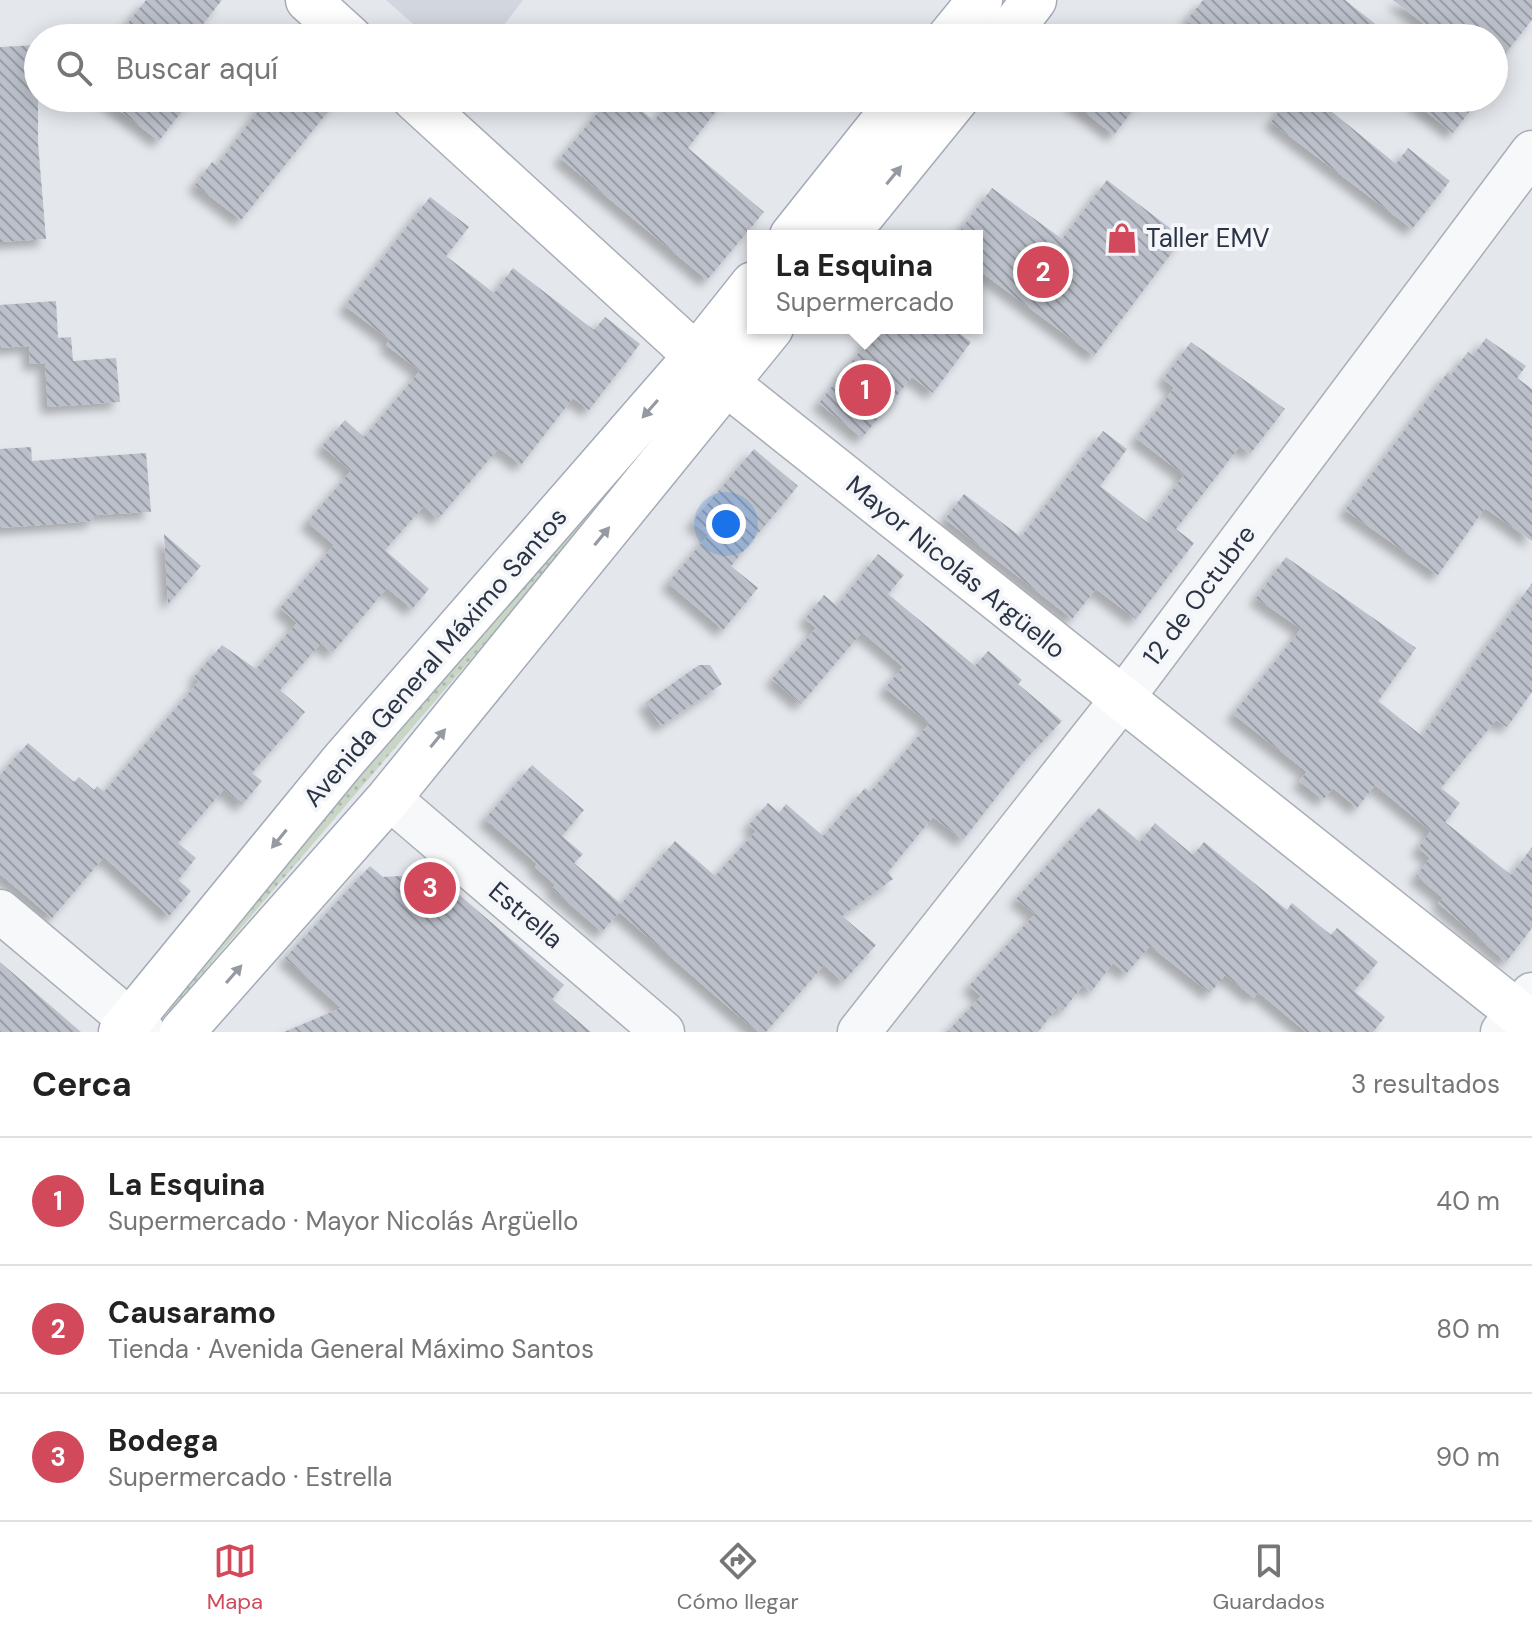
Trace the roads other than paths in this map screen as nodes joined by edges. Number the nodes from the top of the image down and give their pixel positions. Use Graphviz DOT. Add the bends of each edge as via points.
graph roads {
  1 [pos="308,0"];
  2 [pos="980,0"];
  3 [pos="1034,0"];
  4 [pos="335,24"];
  5 [pos="960,24"];
  6 [pos="1016,24"];
  7 [pos="429,112"];
  8 [pos="891,112"];
  9 [pos="946,112"];
  10 [pos="1532,152"];
  11 [pos="797,230"];
  12 [pos="850,230"];
  13 [pos="747,296"];
  14 [pos="762,334"];
  15 [pos="710,370"];
  16 [pos="1122,699"];
  17 [pos="389,798"];
  18 [pos="0,911"];
  19 [pos="1521,1016"];
  20 [pos="132,1028"];
  21 [pos="182,1032"];
  22 [pos="663,1032"];
  23 [pos="859,1032"];
  1 -- 4 [label="main road"];
  2 -- 5 [label="main road"];
  3 -- 6 [label="main road"];
  7 -- 15 [label="main road, Mayor Nicolás Argüello"];
  8 -- 11 [label="main road"];
  12 -- 9 [label="main road, one-way"];
  10 -- 16 [label="street, 12 de Octubre"];
  13 -- 15 [label="main road, Avenida General Máximo Santos"];
  14 -- 15 [label="main road, Avenida General Máximo Santos"];
  15 -- 16 [label="main road, Mayor Nicolás Argüello"];
  17 -- 15 [label="main road, Avenida General Máximo Santos, one-way"];
  15 -- 20 [label="main road, Avenida General Máximo Santos, one-way" via="343,761"];
  16 -- 19 [label="main road, Mayor Nicolás Argüello"];
  16 -- 23 [label="street, 12 de Octubre"];
  21 -- 17 [label="main road, Avenida General Máximo Santos, one-way"];
  17 -- 22 [label="street, Estrella"];
  18 -- 20 [label="street"];
}
